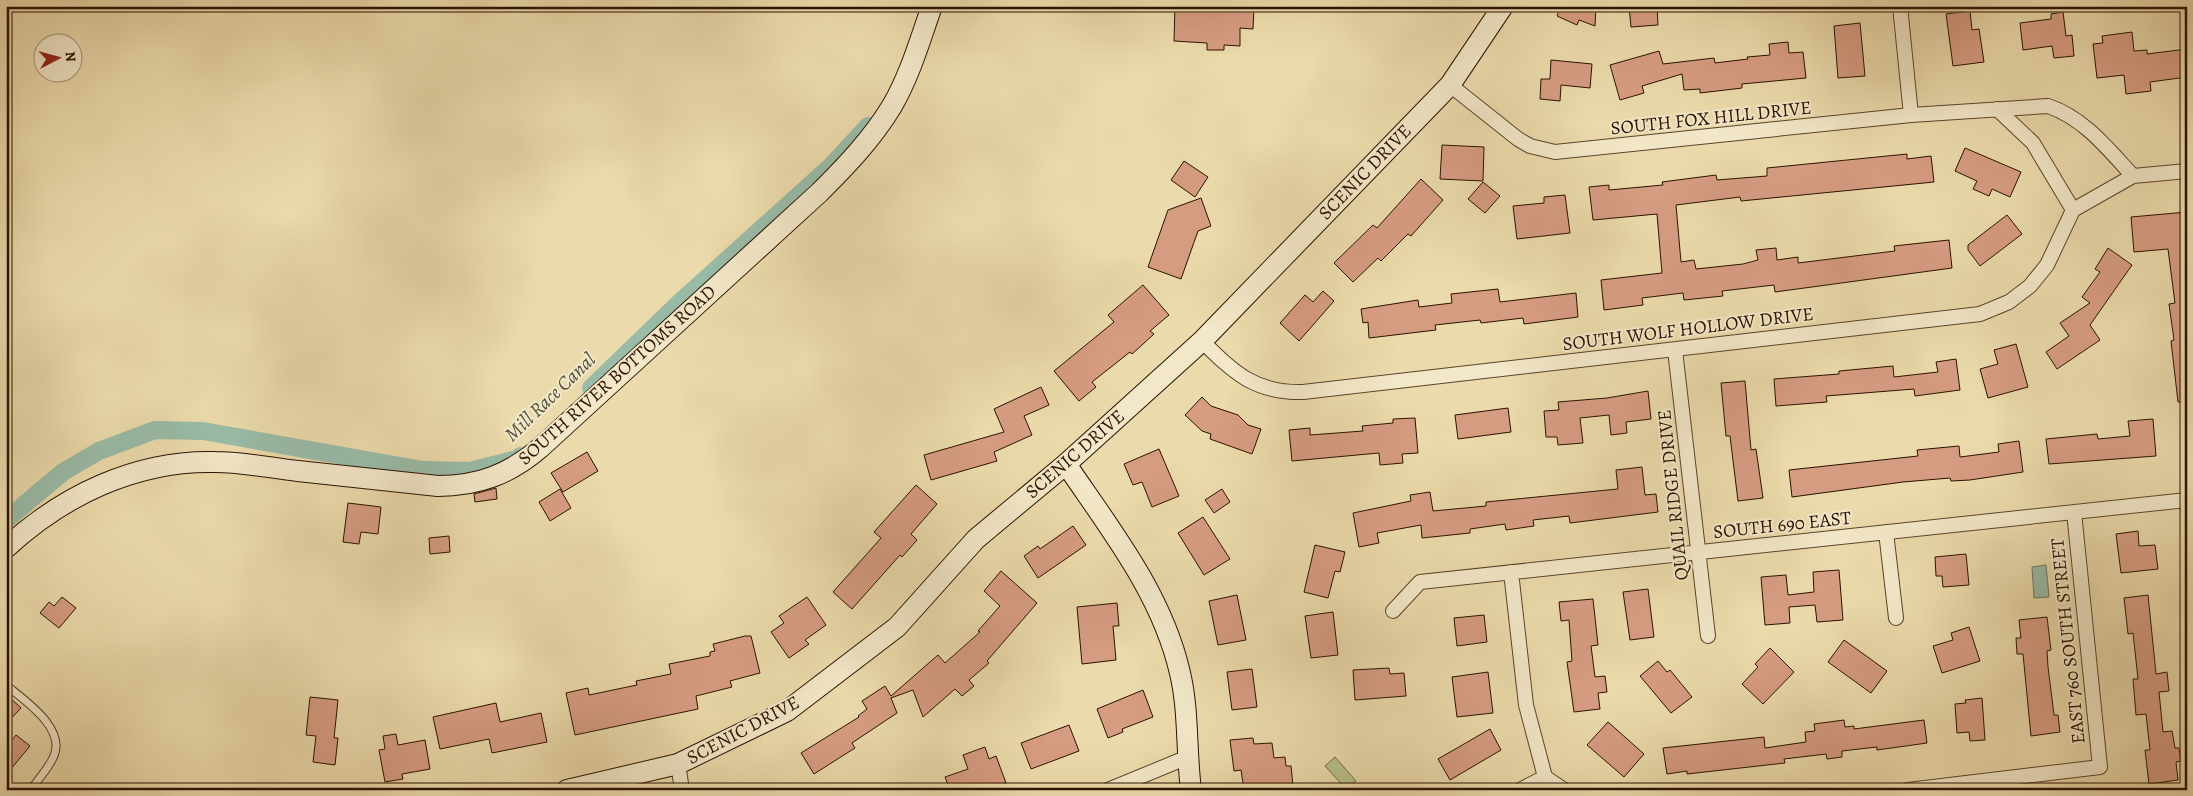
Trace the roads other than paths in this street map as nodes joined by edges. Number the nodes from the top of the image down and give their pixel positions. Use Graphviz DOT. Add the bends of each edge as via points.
graph roads {
  1 [pos="932,6"];
  2 [pos="1503,6"];
  3 [pos="1900,6"];
  4 [pos="1450,85"];
  5 [pos="1997,109"];
  6 [pos="1911,115"];
  7 [pos="2187,171"];
  8 [pos="2134,176"];
  9 [pos="2073,210"];
  10 [pos="1202,341"];
  11 [pos="1675,350"];
  12 [pos="1066,464"];
  13 [pos="2187,500"];
  14 [pos="2074,512"];
  15 [pos="1886,532"];
  16 [pos="6,548"];
  17 [pos="1698,552"];
  18 [pos="1511,572"];
  19 [pos="1393,611"];
  20 [pos="1896,618"];
  21 [pos="1708,636"];
  22 [pos="6,685"];
  23 [pos="1188,757"];
  24 [pos="678,764"];
  25 [pos="1545,777"];
  26 [pos="31,790"];
  27 [pos="567,790"];
  28 [pos="682,790"];
  29 [pos="1108,790"];
  30 [pos="1191,790"];
  31 [pos="1520,790"];
  32 [pos="1564,790"];
  33 [pos="1908,790"];
  1 -- 16 [label="street, SOUTH RIVER BOTTOMS ROAD" via="911,66 892,106 852,160 540,448 510,470 475,484 438,486 216,462 174,465 133,473 93,488 56,508"];
  2 -- 4 [label="street, SCENIC DRIVE"];
  3 -- 6 [label="street"];
  4 -- 6 [label="street, SOUTH FOX HILL DRIVE" via="1518,139 1530,146 1555,152"];
  4 -- 10 [label="street, SCENIC DRIVE"];
  5 -- 6 [label="street, SOUTH FOX HILL DRIVE"];
  5 -- 8 [label="street, SOUTH FOX HILL DRIVE" via="2048,106 2064,111 2088,129"];
  5 -- 9 [label="street" via="2033,143"];
  7 -- 8 [label="street"];
  8 -- 9 [label="street"];
  9 -- 11 [label="street, SOUTH WOLF HOLLOW DRIVE" via="2039,276 2020,295 1993,310"];
  10 -- 11 [label="street, SOUTH WOLF HOLLOW DRIVE" via="1239,376 1263,388 1289,392"];
  10 -- 12 [label="street, SCENIC DRIVE"];
  11 -- 17 [label="street, QUAIL RIDGE DRIVE"];
  12 -- 23 [label="street" via="1135,566 1169,634 1185,703"];
  12 -- 24 [label="street, SCENIC DRIVE" via="976,539 897,627 787,711"];
  13 -- 14 [label="street, SOUTH 690 EAST"];
  14 -- 15 [label="street, SOUTH 690 EAST"];
  14 -- 33 [label="street, EAST 760 SOUTH STREET" via="2100,767"];
  15 -- 17 [label="street, SOUTH 690 EAST"];
  15 -- 20 [label="street"];
  17 -- 18 [label="street, SOUTH 690 EAST"];
  17 -- 21 [label="street, QUAIL RIDGE DRIVE"];
  18 -- 19 [label="street, SOUTH 690 EAST" via="1420,582"];
  18 -- 25 [label="street" via="1526,705"];
  22 -- 26 [label="lane" via="44,716 55,740 54,756"];
  23 -- 29 [label="street"];
  23 -- 30 [label="street"];
  24 -- 27 [label="street, SCENIC DRIVE"];
  24 -- 28 [label="street"];
  25 -- 31 [label="street"];
  25 -- 32 [label="street"];
}
